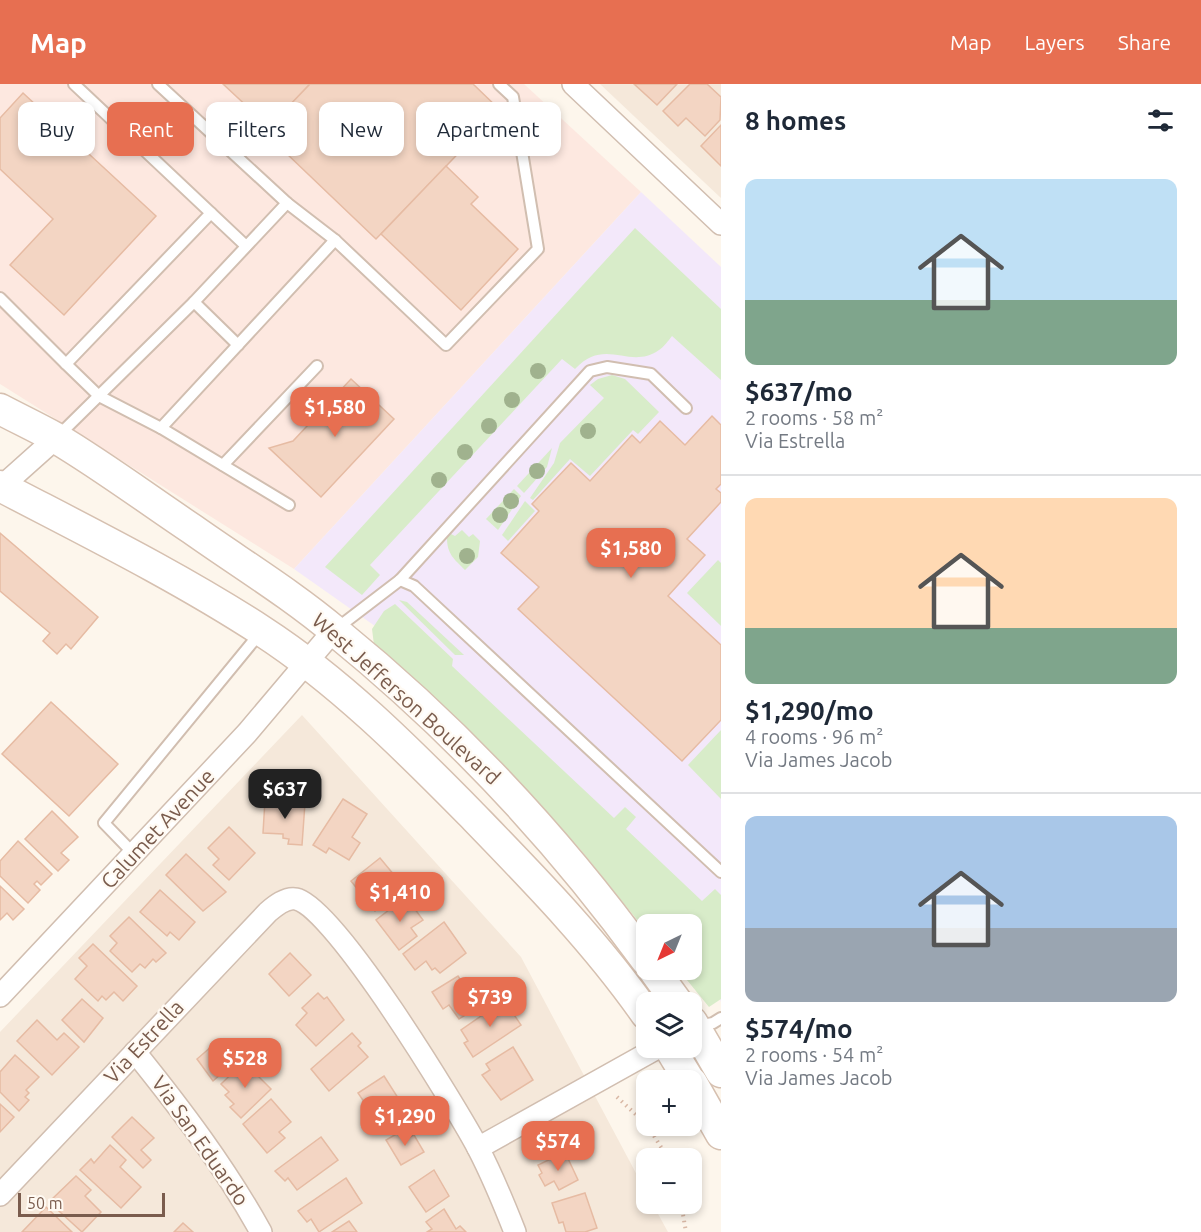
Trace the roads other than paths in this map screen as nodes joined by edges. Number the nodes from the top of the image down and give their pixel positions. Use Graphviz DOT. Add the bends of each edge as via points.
graph roads {
  1 [pos="74,84"];
  2 [pos="158,84"];
  3 [pos="499,84"];
  4 [pos="573,84"];
  5 [pos="287,203"];
  6 [pos="211,213"];
  7 [pos="721,224"];
  8 [pos="335,240"];
  9 [pos="246,246"];
  10 [pos="0,298"];
  11 [pos="194,302"];
  12 [pos="238,345"];
  13 [pos="66,364"];
  14 [pos="317,366"];
  15 [pos="99,396"];
  16 [pos="686,408"];
  17 [pos="0,409"];
  18 [pos="161,428"];
  19 [pos="56,438"];
  20 [pos="223,465"];
  21 [pos="0,487"];
  22 [pos="289,505"];
  23 [pos="400,580"];
  24 [pos="334,630"];
  25 [pos="262,631"];
  26 [pos="306,662"];
  27 [pos="135,855"];
  28 [pos="721,872"];
  29 [pos="636,946"];
  30 [pos="0,996"];
  31 [pos="636,1001"];
  32 [pos="702,1029"];
  33 [pos="135,1052"];
  34 [pos="639,1058"];
  35 [pos="721,1072"];
  36 [pos="702,1102"];
  37 [pos="721,1134"];
  38 [pos="478,1148"];
  39 [pos="0,1195"];
  40 [pos="261,1232"];
  41 [pos="515,1232"];
  1 -- 6 [label="lane"];
  2 -- 5 [label="lane"];
  3 -- 8 [label="lane" via="513,97 538,249 446,345"];
  4 -- 7 [label="street"];
  5 -- 8 [label="lane"];
  5 -- 9 [label="lane"];
  6 -- 9 [label="lane"];
  6 -- 13 [label="lane"];
  8 -- 12 [label="lane"];
  9 -- 11 [label="lane"];
  10 -- 13 [label="lane"];
  11 -- 12 [label="lane"];
  11 -- 15 [label="lane"];
  12 -- 18 [label="lane"];
  13 -- 15 [label="lane"];
  14 -- 20 [label="lane"];
  15 -- 18 [label="lane"];
  15 -- 19 [label="lane"];
  16 -- 23 [label="lane" via="651,374 607,367 590,371"];
  17 -- 19 [label="main road, West Jefferson Boulevard"];
  18 -- 20 [label="lane"];
  19 -- 21 [label="street"];
  19 -- 24 [label="main road, West Jefferson Boulevard"];
  20 -- 22 [label="lane"];
  21 -- 25 [label="main road, West Jefferson Boulevard" via="150,566"];
  23 -- 24 [label="lane"];
  23 -- 28 [label="lane" via="414,586"];
  24 -- 26 [label="street, Calumet Avenue"];
  24 -- 29 [label="main road, West Jefferson Boulevard" via="445,730 529,814"];
  25 -- 26 [label="main road, West Jefferson Boulevard"];
  25 -- 27 [label="lane" via="104,823"];
  26 -- 27 [label="street, Calumet Avenue"];
  26 -- 31 [label="main road, West Jefferson Boulevard" via="384,729 525,869"];
  27 -- 30 [label="street, Calumet Avenue"];
  32 -- 35 [label="main road"];
  33 -- 38 [label="street, Via Estrella" via="268,912 280,902 295,898 324,919 371,980 430,1067"];
  33 -- 39 [label="street, Via Estrella"];
  33 -- 40 [label="street, Via San Eduardo" via="193,1125"];
  34 -- 38 [label="street"];
  36 -- 37 [label="main road"];
  38 -- 41 [label="street"];
}
